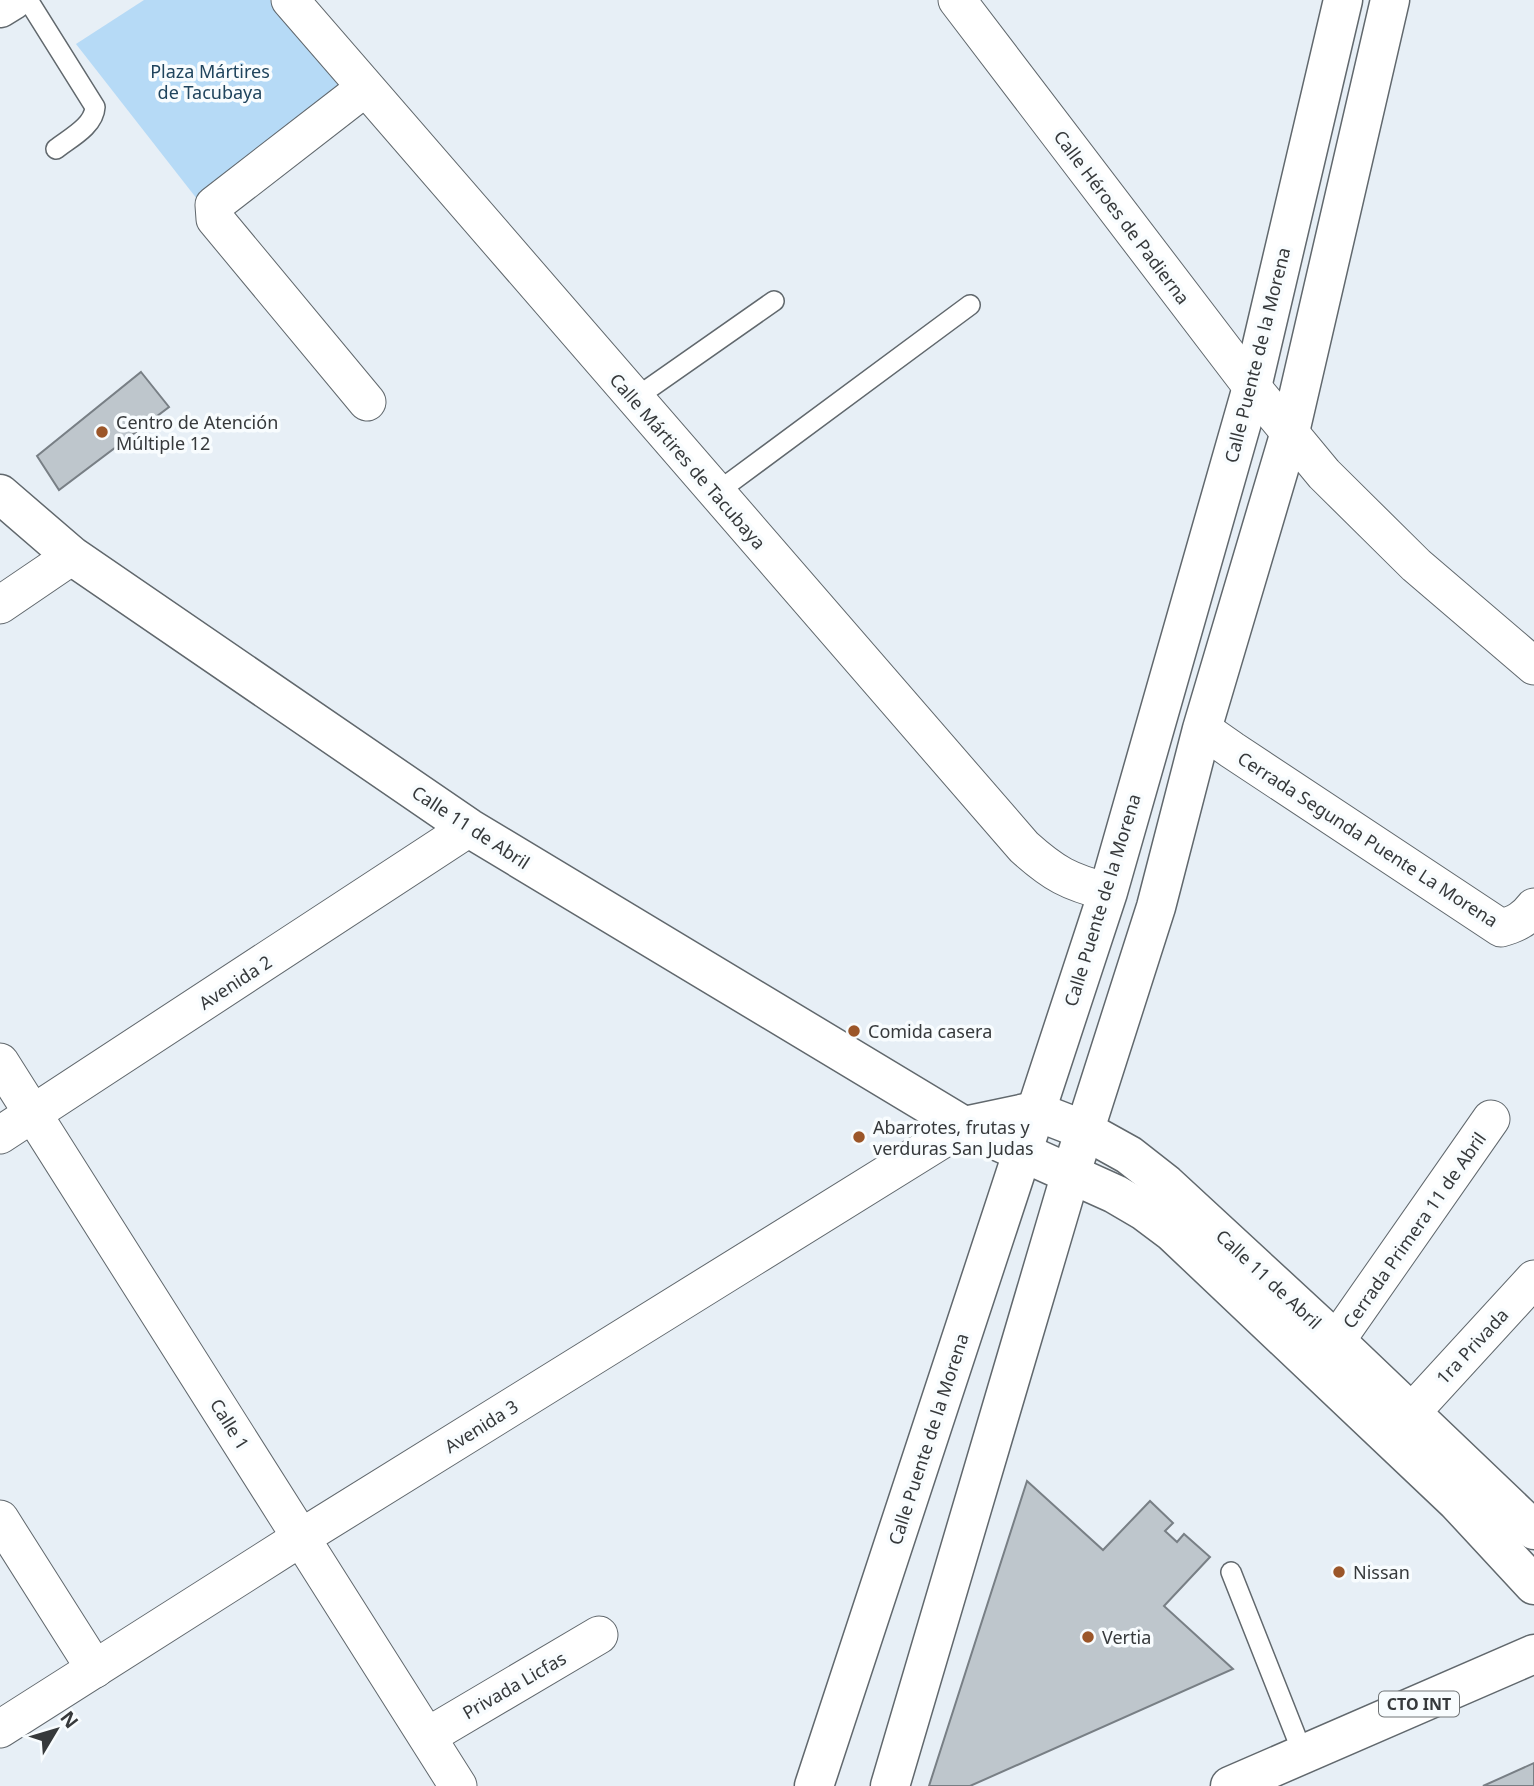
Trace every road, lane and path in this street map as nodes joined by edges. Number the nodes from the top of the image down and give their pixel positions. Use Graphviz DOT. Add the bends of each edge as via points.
graph roads {
  1 [pos="13,0"];
  2 [pos="28,0"];
  3 [pos="290,0"];
  4 [pos="957,0"];
  5 [pos="1343,0"];
  6 [pos="1390,0"];
  7 [pos="0,8"];
  8 [pos="365,88"];
  9 [pos="55,149"];
  10 [pos="774,301"];
  11 [pos="970,305"];
  12 [pos="1252,387"];
  13 [pos="634,399"];
  14 [pos="367,402"];
  15 [pos="1290,432"];
  16 [pos="0,494"];
  17 [pos="716,494"];
  18 [pos="72,556"];
  19 [pos="0,605"];
  20 [pos="1534,666"];
  21 [pos="1202,729"];
  22 [pos="469,828"];
  23 [pos="1108,892"];
  24 [pos="1534,907"];
  25 [pos="0,1062"];
  26 [pos="1035,1111"];
  27 [pos="33,1114"];
  28 [pos="1491,1119"];
  29 [pos="964,1126"];
  30 [pos="1084,1130"];
  31 [pos="0,1135"];
  32 [pos="1022,1151"];
  33 [pos="1071,1173"];
  34 [pos="1534,1279"];
  35 [pos="1336,1341"];
  36 [pos="1411,1413"];
  37 [pos="0,1519"];
  38 [pos="1530,1519"];
  39 [pos="302,1537"];
  40 [pos="1231,1572"];
  41 [pos="1534,1585"];
  42 [pos="599,1635"];
  43 [pos="1534,1654"];
  44 [pos="95,1669"];
  45 [pos="0,1729"];
  46 [pos="428,1736"];
  47 [pos="1303,1754"];
  48 [pos="458,1786"];
  49 [pos="814,1786"];
  50 [pos="890,1786"];
  51 [pos="1230,1786"];
  1 -- 7 [label="main road"];
  2 -- 9 [label="lane" via="94,107 89,123"];
  3 -- 8 [label="street, Calle Mártires de Tacubaya"];
  4 -- 12 [label="street, Calle Héroes de Padierna"];
  5 -- 12 [label="main road, Calle Puente de la Morena"];
  6 -- 15 [label="main road"];
  8 -- 13 [label="street, Calle Mártires de Tacubaya"];
  8 -- 14 [label="street" via="214,205 213,212"];
  10 -- 13 [label="lane"];
  11 -- 17 [label="lane"];
  12 -- 15 [label="street, Calle Héroes de Padierna"];
  12 -- 23 [label="main road, Calle Puente de la Morena"];
  13 -- 17 [label="street, Calle Mártires de Tacubaya"];
  15 -- 20 [label="street, Calle Héroes de Padierna" via="1324,474 1416,565"];
  15 -- 21 [label="main road"];
  16 -- 18 [label="main road, Calle 11 de Abril"];
  17 -- 23 [label="street, Calle Mártires de Tacubaya" via="1024,847 1050,871"];
  18 -- 19 [label="street"];
  18 -- 22 [label="main road, Calle 11 de Abril"];
  21 -- 24 [label="street, Cerrada Segunda Puente La Morena" via="1501,928 1520,921"];
  21 -- 30 [label="main road" via="1156,907"];
  22 -- 27 [label="street, Avenida 2"];
  22 -- 29 [label="main road, Calle 11 de Abril"];
  23 -- 26 [label="main road, Calle Puente de la Morena"];
  25 -- 27 [label="street, Calle 1"];
  26 -- 29 [label="main road"];
  26 -- 30 [label="main road, Calle 11 de Abril"];
  26 -- 32 [label="main road, Calle Puente de la Morena"];
  27 -- 31 [label="street, Avenida 2"];
  27 -- 39 [label="street, Calle 1"];
  28 -- 35 [label="street, Cerrada Primera 11 de Abril"];
  29 -- 32 [label="main road, Calle 11 de Abril"];
  29 -- 39 [label="street, Avenida 3"];
  30 -- 33 [label="main road"];
  30 -- 35 [label="main road, Calle 11 de Abril" via="1129,1155 1166,1184"];
  32 -- 33 [label="main road, Calle 11 de Abril"];
  32 -- 49 [label="main road, Calle Puente de la Morena"];
  33 -- 41 [label="main road, Calle 11 de Abril" via="1115,1194 1172,1232 1457,1502"];
  33 -- 50 [label="main road"];
  34 -- 36 [label="street, 1ra Privada"];
  35 -- 36 [label="main road, Calle 11 de Abril"];
  36 -- 38 [label="main road, Calle 11 de Abril"];
  37 -- 44 [label="street"];
  39 -- 44 [label="street, Avenida 3"];
  39 -- 46 [label="street, Calle 1"];
  40 -- 47 [label="lane"];
  42 -- 46 [label="street, Privada Licfas"];
  43 -- 47 [label="main road, CTO INT"];
  44 -- 45 [label="street, Avenida 3"];
  46 -- 48 [label="street, Calle 1"];
  47 -- 51 [label="main road, CTO INT"];
}
